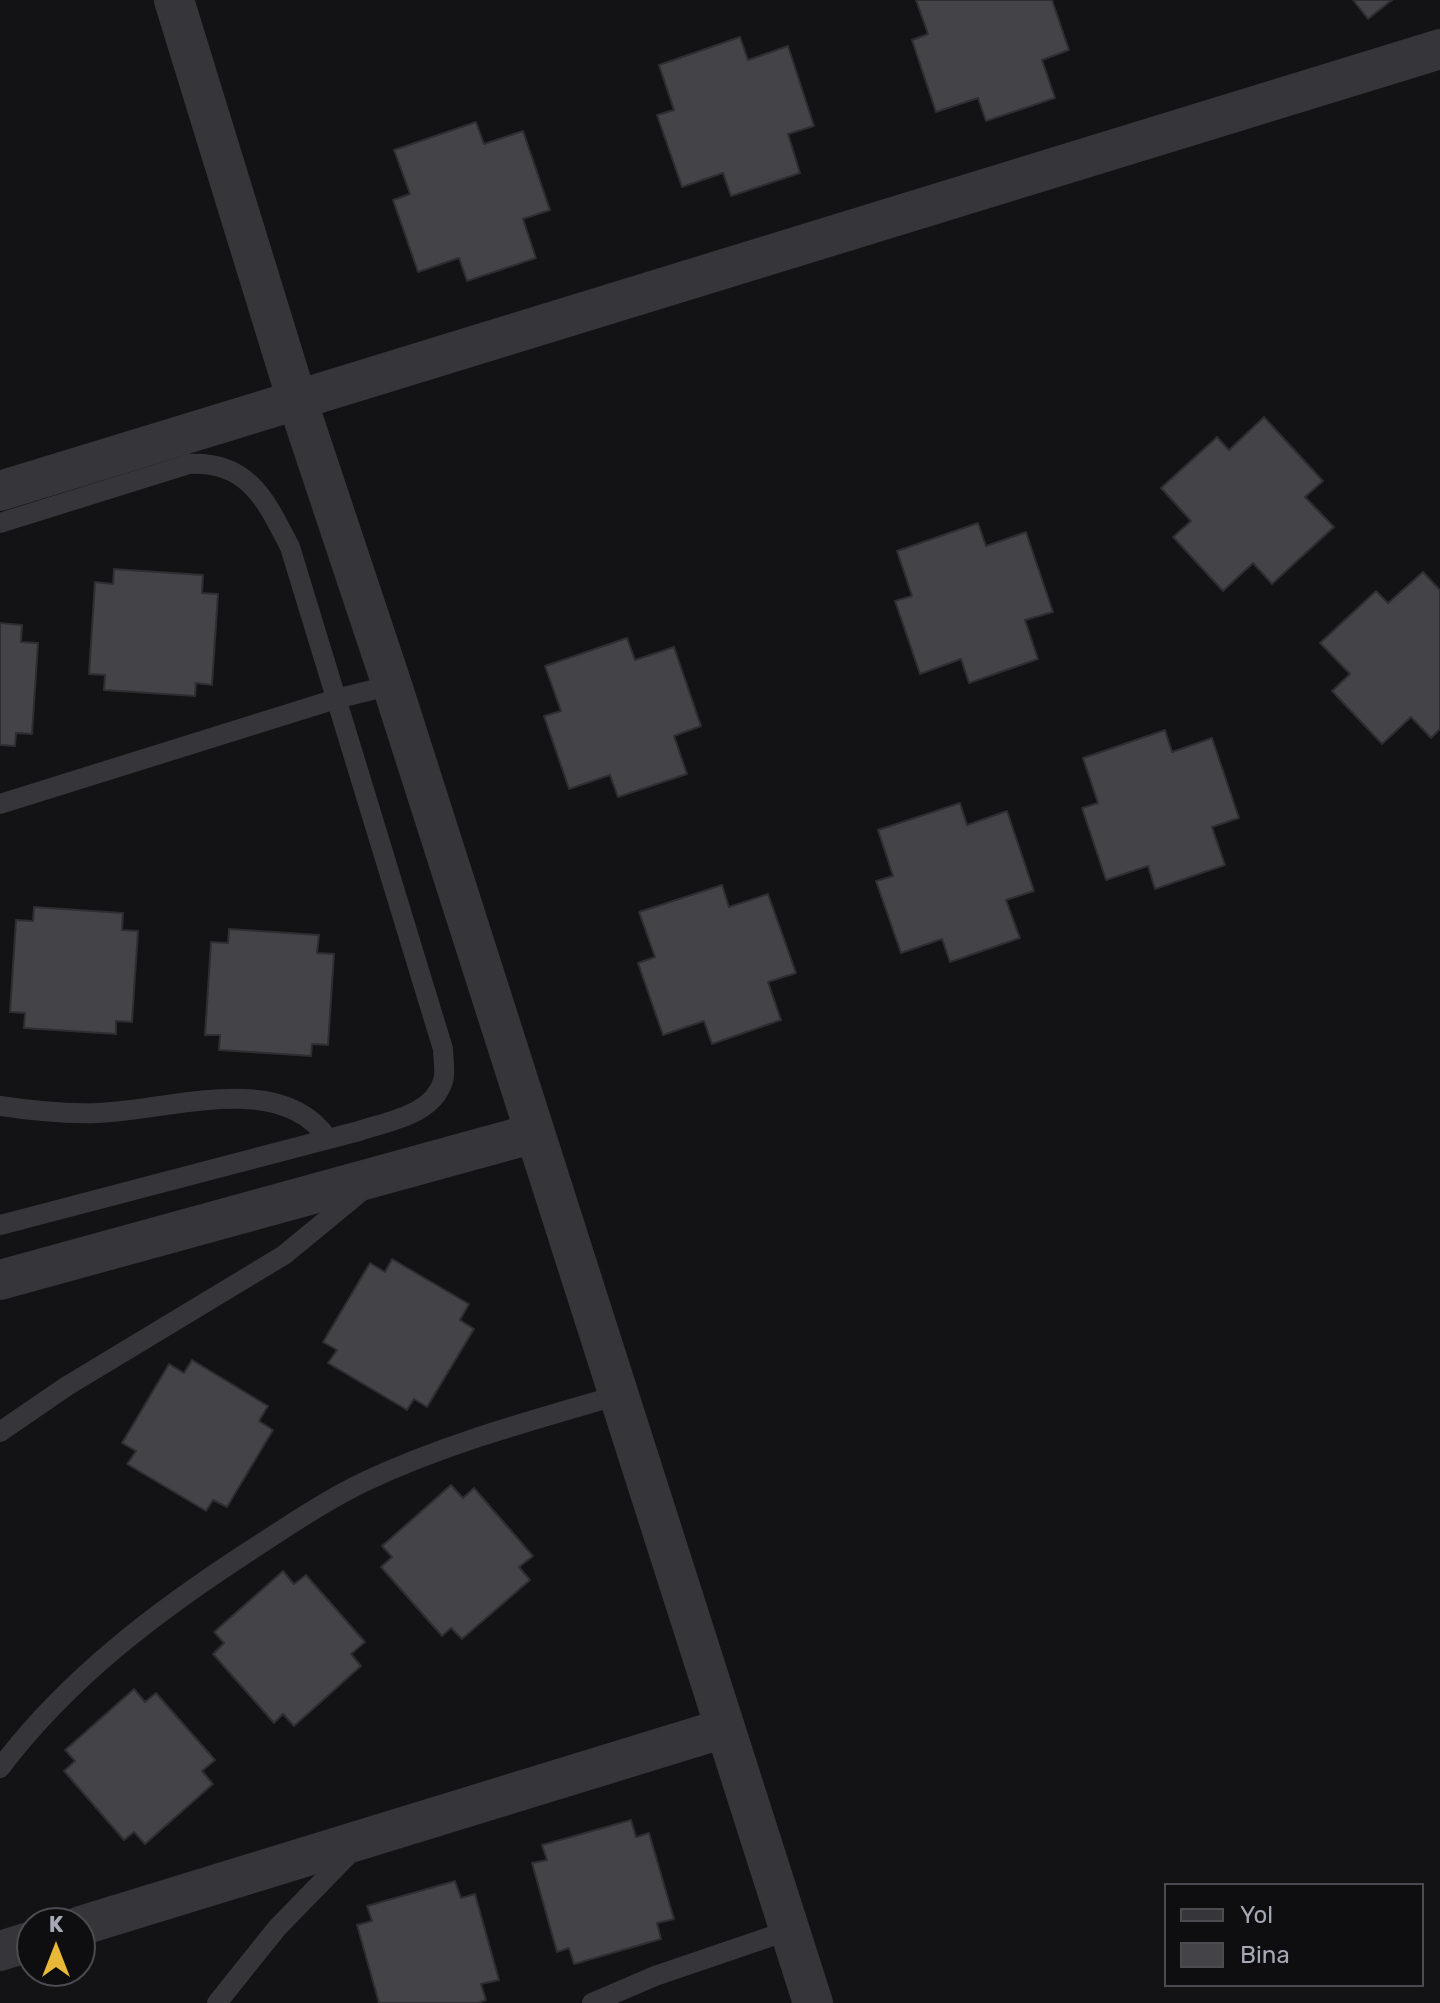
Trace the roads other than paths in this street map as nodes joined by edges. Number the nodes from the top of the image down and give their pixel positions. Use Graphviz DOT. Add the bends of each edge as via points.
graph roads {
  1 [pos="174,0"];
  2 [pos="1440,49"];
  3 [pos="297,400"];
  4 [pos="0,491"];
  5 [pos="0,523"];
  6 [pos="392,685"];
  7 [pos="336,699"];
  8 [pos="0,804"];
  9 [pos="0,1106"];
  10 [pos="535,1133"];
  11 [pos="328,1139"];
  12 [pos="382,1175"];
  13 [pos="0,1225"];
  14 [pos="0,1280"];
  15 [pos="619,1395"];
  16 [pos="0,1432"];
  17 [pos="725,1728"];
  18 [pos="0,1768"];
  19 [pos="363,1839"];
  20 [pos="96,1921"];
  21 [pos="790,1930"];
  22 [pos="217,2003"];
  23 [pos="592,2003"];
  24 [pos="813,2003"];
  1 -- 3 [label="street"];
  2 -- 3 [label="street"];
  3 -- 4 [label="street"];
  3 -- 6 [label="street"];
  5 -- 7 [label="lane" via="189,464 212,463 233,470 264,497 290,547"];
  6 -- 7 [label="lane"];
  6 -- 10 [label="street"];
  7 -- 8 [label="lane"];
  7 -- 11 [label="lane" via="443,1049 444,1079 433,1101 407,1115"];
  9 -- 11 [label="lane" via="98,1113 245,1098 273,1101 317,1122"];
  10 -- 12 [label="street"];
  10 -- 15 [label="street"];
  11 -- 13 [label="lane"];
  12 -- 14 [label="street"];
  12 -- 16 [label="lane" via="284,1255"];
  15 -- 17 [label="street"];
  15 -- 18 [label="lane" via="463,1441 364,1482 281,1530 185,1593 109,1652"];
  17 -- 19 [label="street"];
  17 -- 21 [label="street"];
  19 -- 20 [label="street"];
  19 -- 22 [label="lane" via="277,1928"];
  21 -- 23 [label="lane"];
  21 -- 24 [label="street"];
}
